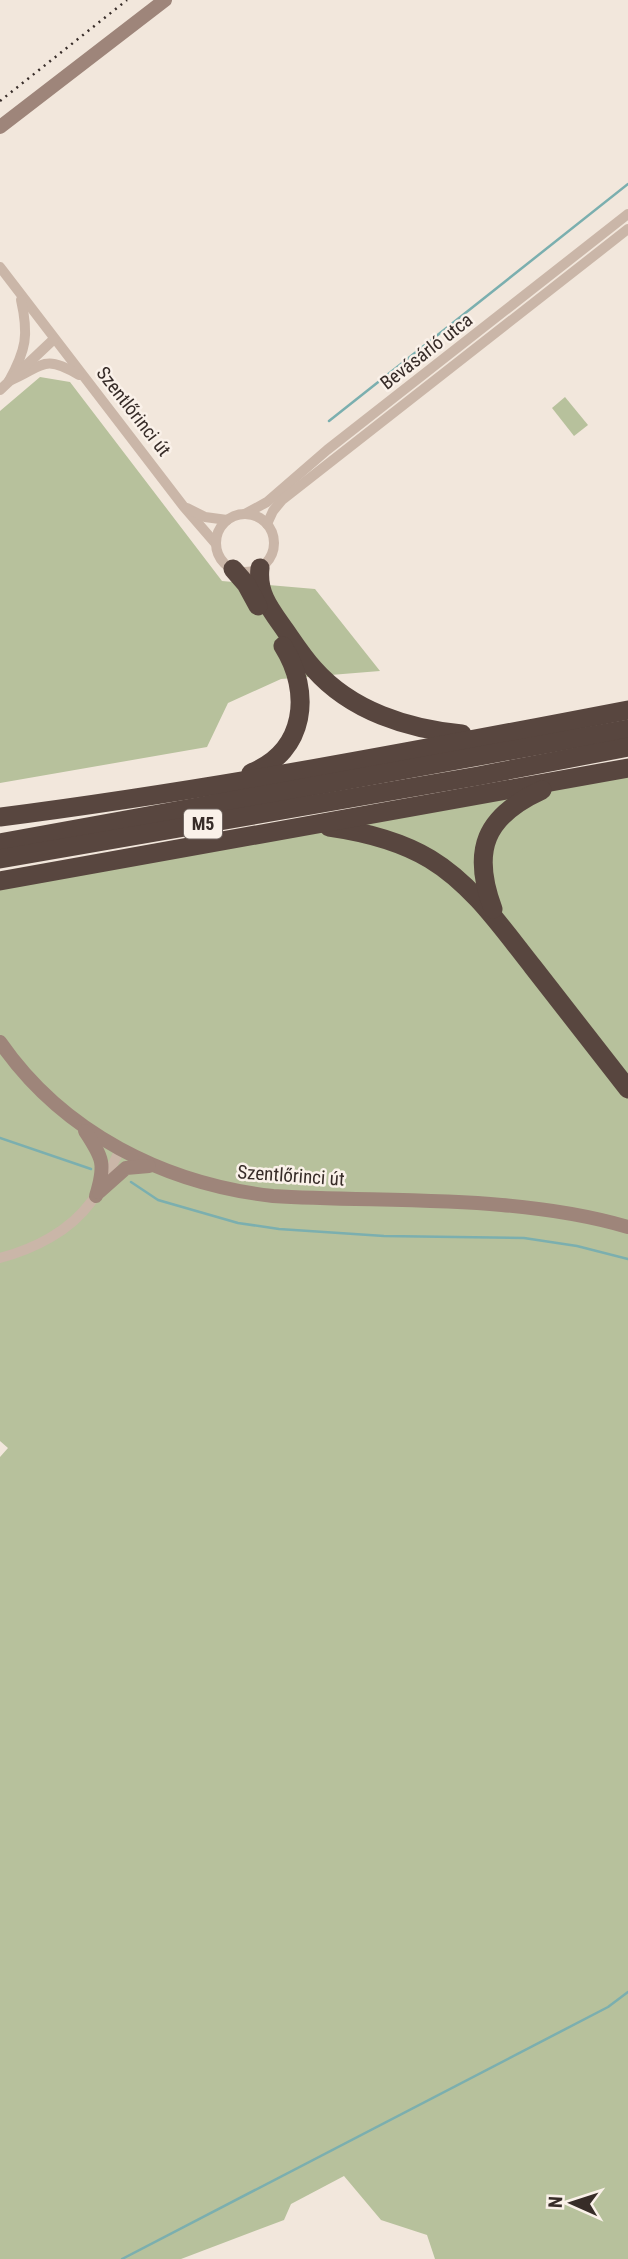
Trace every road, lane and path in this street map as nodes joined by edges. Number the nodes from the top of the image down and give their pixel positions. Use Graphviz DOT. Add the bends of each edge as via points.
graph roads {
  1 [pos="165,0"];
  2 [pos="0,127"];
  3 [pos="628,214"];
  4 [pos="628,229"];
  5 [pos="0,267"];
  6 [pos="20,293"];
  7 [pos="54,339"];
  8 [pos="85,379"];
  9 [pos="9,381"];
  10 [pos="0,390"];
  11 [pos="184,507"];
  12 [pos="245,514"];
  13 [pos="227,520"];
  14 [pos="267,524"];
  15 [pos="216,544"];
  16 [pos="260,568"];
  17 [pos="233,569"];
  18 [pos="628,710"];
  19 [pos="628,729"];
  20 [pos="519,731"];
  21 [pos="628,747"];
  22 [pos="628,768"];
  23 [pos="575,778"];
  24 [pos="204,788"];
  25 [pos="0,817"];
  26 [pos="314,824"];
  27 [pos="0,843"];
  28 [pos="0,859"];
  29 [pos="0,881"];
  30 [pos="496,920"];
  31 [pos="0,1042"];
  32 [pos="628,1089"];
  33 [pos="82,1127"];
  34 [pos="120,1150"];
  35 [pos="154,1167"];
  36 [pos="96,1196"];
  37 [pos="628,1227"];
  38 [pos="0,1258"];
  1 -- 2 [label="main road"];
  3 -- 12 [label="street, Bevásárló utca" via="267,502"];
  4 -- 14 [label="street" via="282,500"];
  5 -- 6 [label="street, Szentlőrinci út"];
  6 -- 7 [label="street, Szentlőrinci út"];
  6 -- 9 [label="street" via="27,335 22,358"];
  7 -- 8 [label="street, Szentlőrinci út"];
  7 -- 9 [label="street"];
  8 -- 9 [label="street" via="52,363 38,365"];
  8 -- 11 [label="street, Szentlőrinci út"];
  9 -- 10 [label="street"];
  11 -- 13 [label="street"];
  11 -- 15 [label="street, Szentlőrinci út"];
  12 -- 13 [label="street"];
  12 -- 14 [label="street"];
  13 -- 15 [label="street"];
  14 -- 16 [label="street" via="274,548"];
  15 -- 17 [label="street" via="221,559"];
  16 -- 17 [label="street" via="247,572"];
  16 -- 20 [label="highway" via="262,597 303,656 324,680 356,702 431,731"];
  17 -- 24 [label="highway" via="292,660 300,682 301,706 291,739 272,762"];
  18 -- 20 [label="highway, M5"];
  19 -- 27 [label="highway, M5"];
  20 -- 24 [label="highway, M5"];
  21 -- 28 [label="highway, M5"];
  22 -- 23 [label="highway, M5"];
  23 -- 26 [label="highway, M5"];
  23 -- 30 [label="highway" via="512,806 491,830 482,863"];
  24 -- 25 [label="highway, M5"];
  26 -- 29 [label="highway, M5"];
  26 -- 30 [label="highway" via="379,837 420,853 468,888"];
  30 -- 32 [label="highway"];
  31 -- 33 [label="main road, Szentlőrinci út" via="39,1089"];
  33 -- 34 [label="main road, Szentlőrinci út"];
  33 -- 36 [label="main road" via="102,1161"];
  34 -- 35 [label="main road, Szentlőrinci út"];
  34 -- 36 [label="street"];
  35 -- 36 [label="main road" via="126,1168"];
  35 -- 37 [label="main road, Szentlőrinci út" via="211,1186 251,1193 523,1206"];
  36 -- 38 [label="street" via="57,1233"];
}
